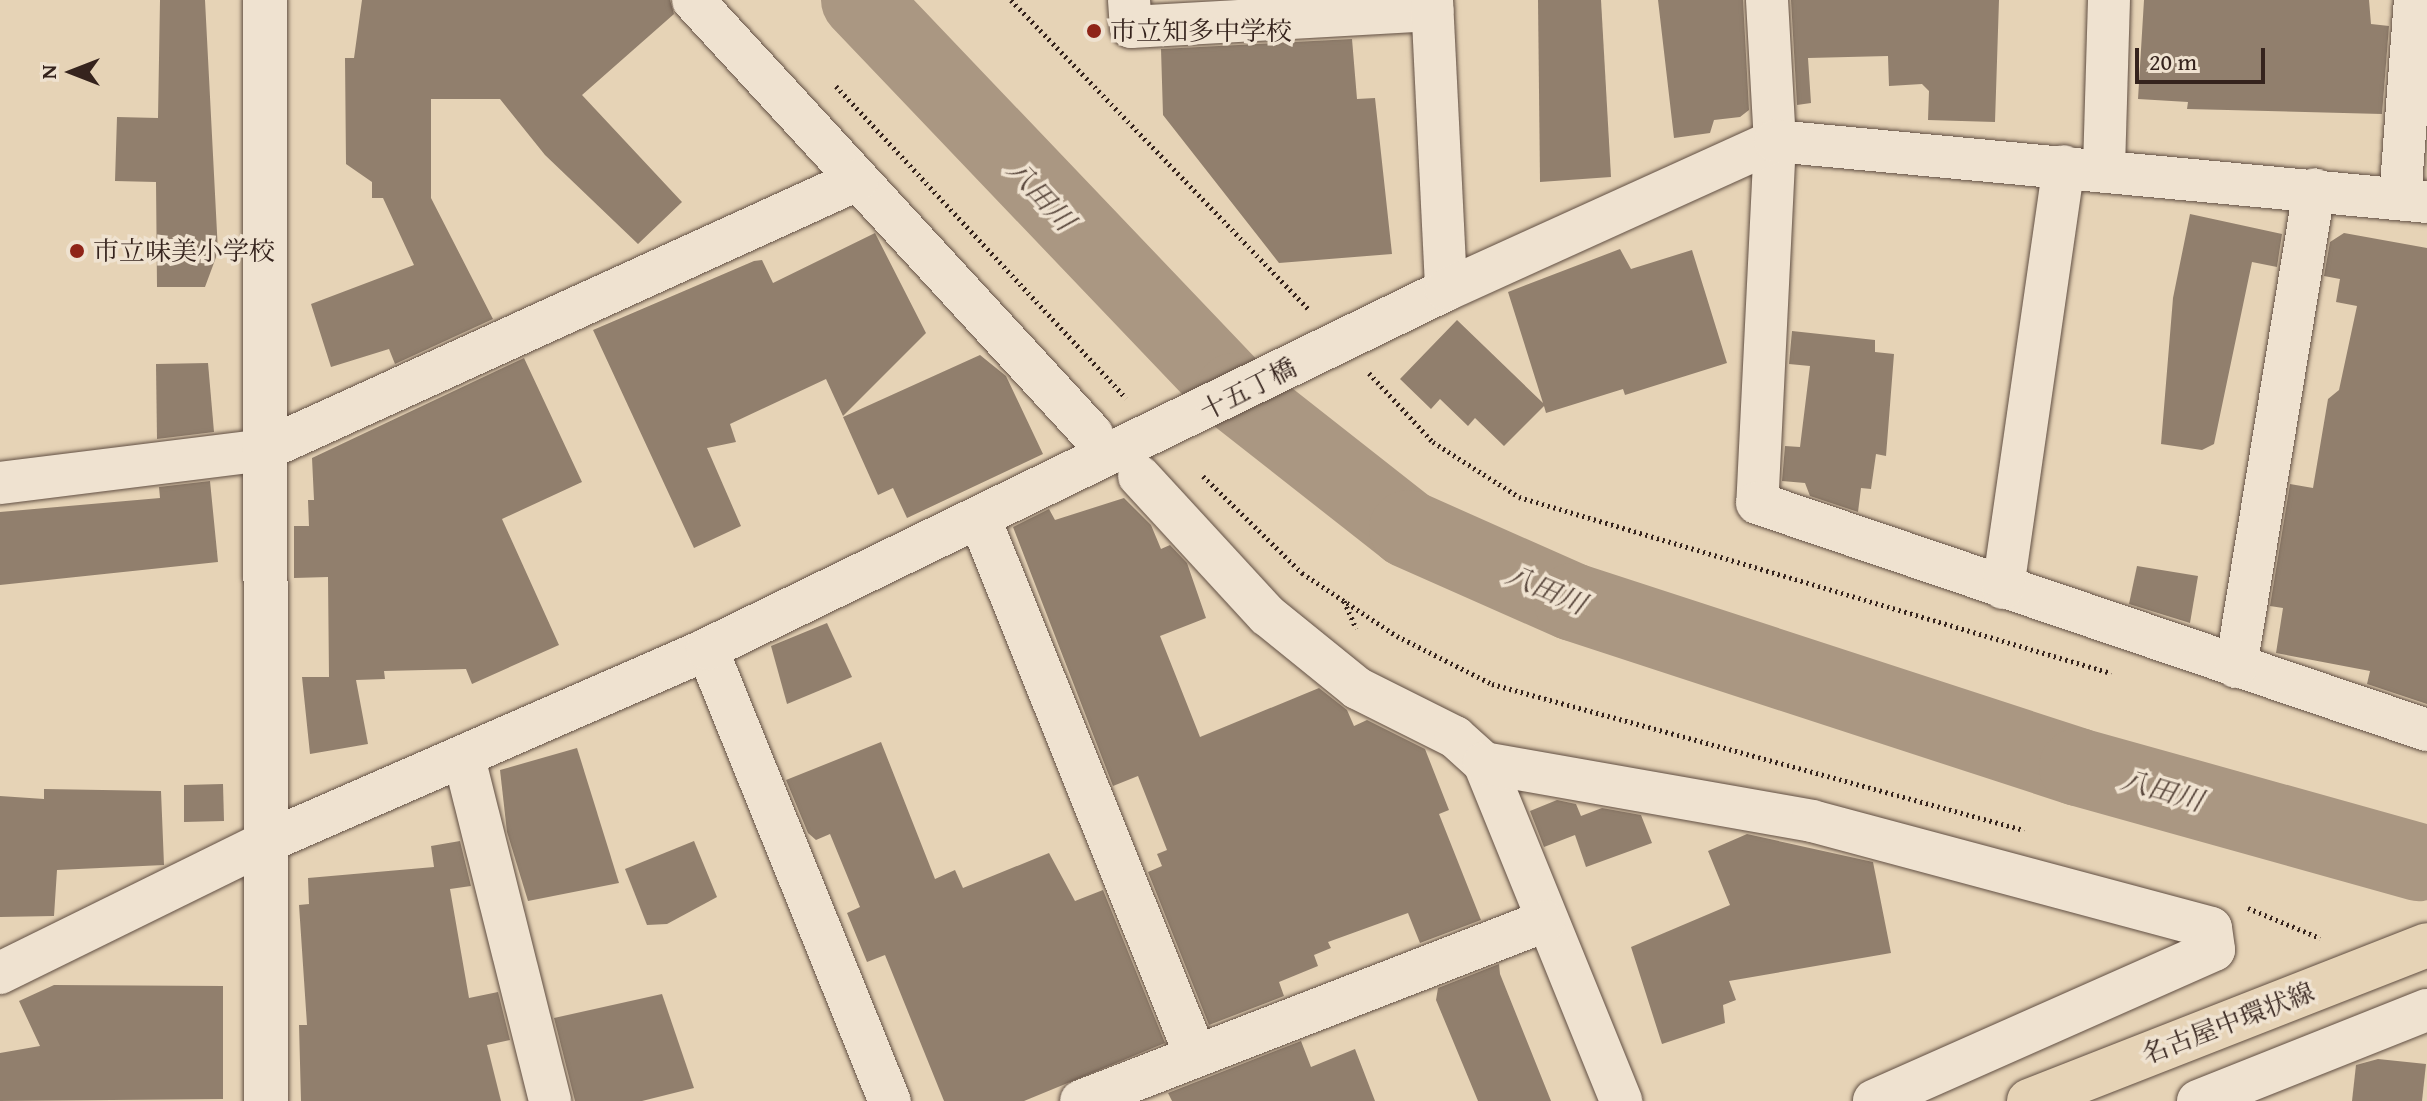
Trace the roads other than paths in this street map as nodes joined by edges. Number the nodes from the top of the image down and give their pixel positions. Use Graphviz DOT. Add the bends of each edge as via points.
graph roads {
  1 [pos="265,0"];
  2 [pos="693,0"];
  3 [pos="1129,0"];
  4 [pos="1767,0"];
  5 [pos="2109,0"];
  6 [pos="2415,0"];
  7 [pos="1432,5"];
  8 [pos="1775,141"];
  9 [pos="2084,167"];
  10 [pos="857,180"];
  11 [pos="2314,189"];
  12 [pos="2414,200"];
  13 [pos="1446,290"];
  14 [pos="1092,434"];
  15 [pos="264,450"];
  16 [pos="1139,476"];
  17 [pos="0,483"];
  18 [pos="980,519"];
  19 [pos="2003,588"];
  20 [pos="707,649"];
  21 [pos="2236,667"];
  22 [pos="2427,730"];
  23 [pos="464,758"];
  24 [pos="1484,763"];
  25 [pos="266,842"];
  26 [pos="1544,921"];
  27 [pos="2427,945"];
  28 [pos="0,973"];
  29 [pos="2427,1010"];
  30 [pos="1195,1054"];
  31 [pos="266,1101"];
  32 [pos="550,1101"];
  33 [pos="890,1101"];
  34 [pos="1081,1101"];
  35 [pos="1621,1101"];
  36 [pos="1874,1101"];
  37 [pos="2029,1101"];
  38 [pos="2198,1101"];
  1 -- 15 [label="street"];
  2 -- 10 [label="street"];
  3 -- 7 [label="street" via="1131,27"];
  4 -- 8 [label="street"];
  5 -- 9 [label="street"];
  6 -- 12 [label="street"];
  7 -- 13 [label="street"];
  8 -- 9 [label="street"];
  8 -- 13 [label="street, 十五丁橋"];
  8 -- 19 [label="street" via="1757,503"];
  9 -- 11 [label="street"];
  9 -- 19 [label="street"];
  10 -- 14 [label="street"];
  10 -- 15 [label="street"];
  11 -- 12 [label="street"];
  11 -- 21 [label="street"];
  13 -- 18 [label="street, 十五丁橋"];
  15 -- 17 [label="street"];
  15 -- 25 [label="street"];
  16 -- 24 [label="street" via="1267,615 1357,688 1455,737"];
  18 -- 20 [label="street, 十五丁橋"];
  18 -- 30 [label="street"];
  19 -- 21 [label="street"];
  20 -- 23 [label="street, 十五丁橋"];
  20 -- 33 [label="street"];
  21 -- 22 [label="street"];
  23 -- 25 [label="street, 十五丁橋"];
  23 -- 32 [label="street"];
  24 -- 26 [label="street"];
  24 -- 36 [label="street" via="1812,821 2211,928 2214,950"];
  25 -- 28 [label="street, 十五丁橋"];
  25 -- 31 [label="street"];
  26 -- 30 [label="street"];
  26 -- 35 [label="street"];
  27 -- 37 [label="main road, 名古屋中環状線"];
  29 -- 38 [label="street"];
  30 -- 34 [label="street"];
}
